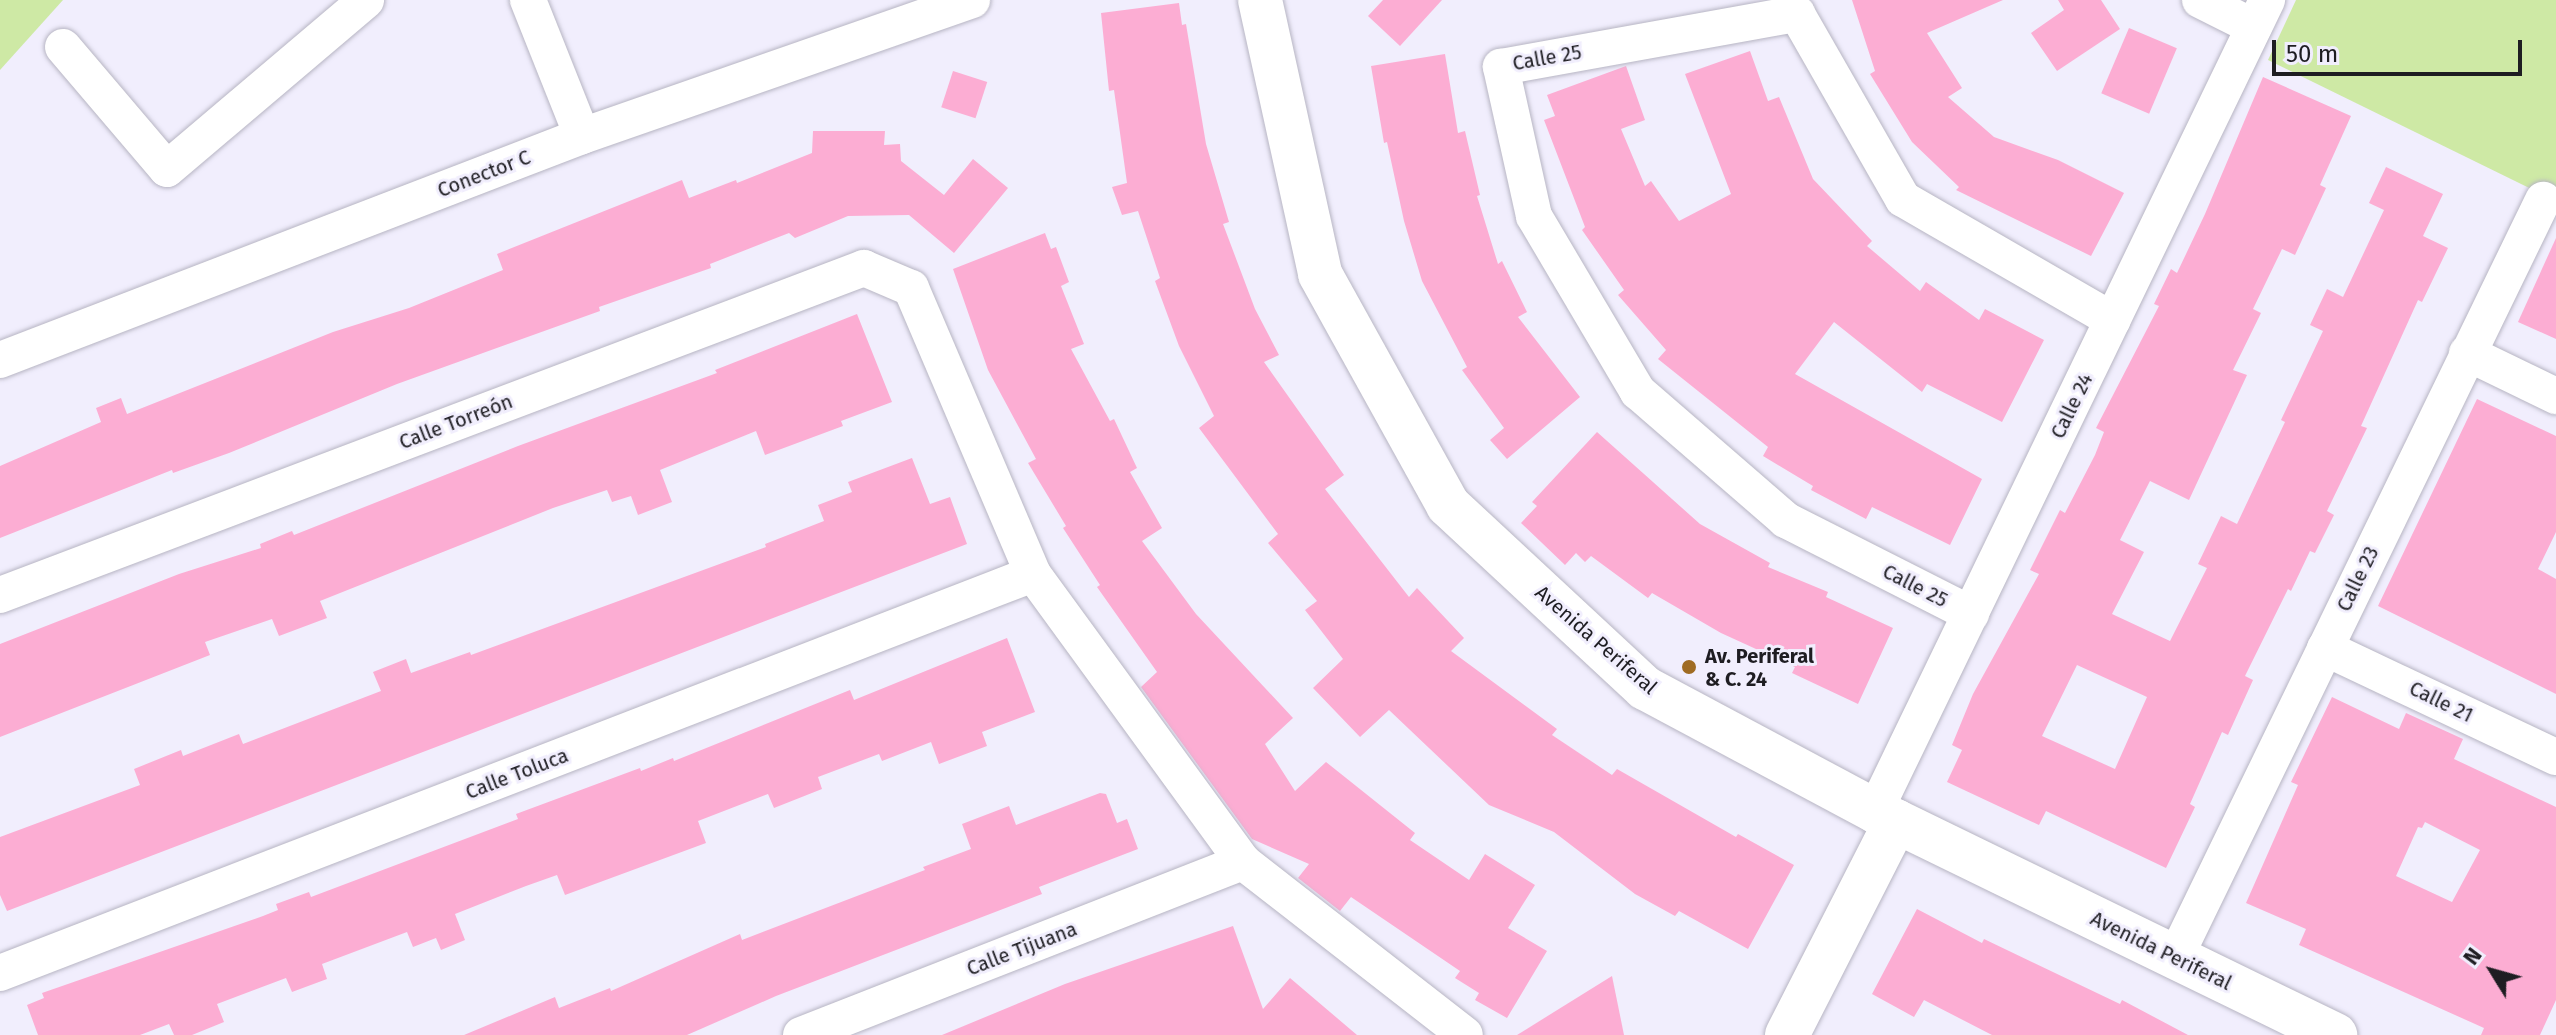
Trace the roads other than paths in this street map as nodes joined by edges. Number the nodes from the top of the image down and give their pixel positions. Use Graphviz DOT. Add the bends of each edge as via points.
graph roads {
  1 [pos="366,0"];
  2 [pos="528,0"];
  3 [pos="972,0"];
  4 [pos="1260,0"];
  5 [pos="2200,0"];
  6 [pos="2260,14"];
  7 [pos="63,47"];
  8 [pos="582,136"];
  9 [pos="2543,200"];
  10 [pos="2113,320"];
  11 [pos="2467,353"];
  12 [pos="0,360"];
  13 [pos="2556,396"];
  14 [pos="1033,574"];
  15 [pos="0,595"];
  16 [pos="1971,614"];
  17 [pos="2325,648"];
  18 [pos="2556,757"];
  19 [pos="1885,816"];
  20 [pos="1243,862"];
  21 [pos="2175,958"];
  22 [pos="0,973"];
  23 [pos="801,1035"];
  24 [pos="1465,1035"];
  25 [pos="1787,1035"];
  26 [pos="2335,1035"];
  1 -- 7 [label="street" via="167,169"];
  2 -- 8 [label="street"];
  3 -- 8 [label="street, Conector C"];
  4 -- 19 [label="street, Avenida Periferal" via="1320,274 1448,505 1645,688"];
  5 -- 6 [label="street"];
  6 -- 10 [label="street, Calle 24"];
  8 -- 12 [label="street, Conector C"];
  9 -- 11 [label="street, Calle 23"];
  10 -- 16 [label="street, Calle 24"];
  10 -- 16 [label="street, Calle 25" via="1903,199 1797,14 1501,67 1534,216 1638,392 1786,520"];
  11 -- 13 [label="street"];
  11 -- 17 [label="street, Calle 23"];
  14 -- 15 [label="street, Calle Torreón" via="911,288 864,268"];
  14 -- 20 [label="street"];
  14 -- 22 [label="street, Calle Toluca"];
  16 -- 19 [label="street, Calle 24"];
  17 -- 18 [label="street, Calle 21"];
  17 -- 21 [label="street, Calle 23"];
  19 -- 21 [label="street, Avenida Periferal"];
  19 -- 25 [label="street"];
  20 -- 23 [label="street, Calle Tijuana"];
  20 -- 24 [label="street"];
  21 -- 26 [label="street, Avenida Periferal"];
}
